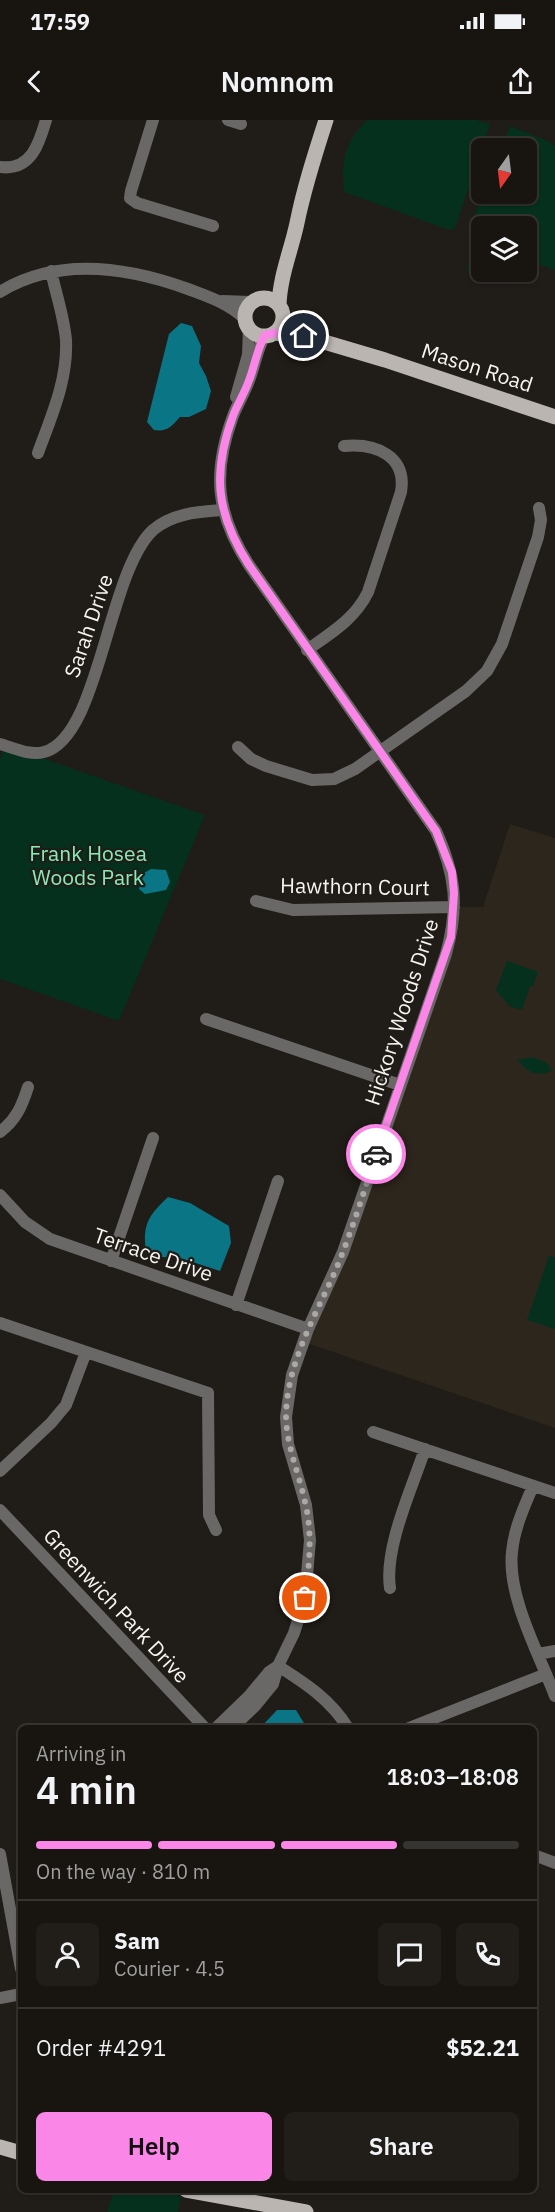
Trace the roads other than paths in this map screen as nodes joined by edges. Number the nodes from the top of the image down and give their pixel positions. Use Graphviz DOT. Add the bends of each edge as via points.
graph roads {
  1 [pos="46,120"];
  2 [pos="153,120"];
  3 [pos="228,120"];
  4 [pos="326,120"];
  5 [pos="241,124"];
  6 [pos="0,167"];
  7 [pos="299,207"];
  8 [pos="213,226"];
  9 [pos="51,271"];
  10 [pos="0,292"];
  11 [pos="254,300"];
  12 [pos="221,301"];
  13 [pos="280,308"];
  14 [pos="247,324"];
  15 [pos="270,334"];
  16 [pos="385,360"];
  17 [pos="234,414"];
  18 [pos="555,417"];
  19 [pos="344,446"];
  20 [pos="38,453"];
  21 [pos="539,508"];
  22 [pos="223,510"];
  23 [pos="308,650"];
  24 [pos="0,744"];
  25 [pos="238,747"];
  26 [pos="379,752"];
  27 [pos="256,902"];
  28 [pos="453,907"];
  29 [pos="206,1019"];
  30 [pos="400,1085"];
  31 [pos="28,1087"];
  32 [pos="0,1132"];
  33 [pos="153,1138"];
  34 [pos="278,1180"];
  35 [pos="0,1195"];
  36 [pos="111,1261"];
  37 [pos="236,1305"];
  38 [pos="0,1323"];
  39 [pos="308,1329"];
  40 [pos="86,1352"];
  41 [pos="373,1432"];
  42 [pos="425,1449"];
  43 [pos="1,1469"];
  44 [pos="533,1486"];
  45 [pos="555,1493"];
  46 [pos="0,1510"];
  47 [pos="216,1530"];
  48 [pos="390,1588"];
  49 [pos="555,1651"];
  50 [pos="538,1654"];
  51 [pos="278,1666"];
  52 [pos="546,1674"];
  53 [pos="555,1694"];
  54 [pos="202,1725"];
  55 [pos="219,1725"];
  56 [pos="235,1725"];
  57 [pos="346,1725"];
  58 [pos="418,1725"];
  59 [pos="0,1854"];
  60 [pos="537,1856"];
  61 [pos="555,1863"];
  62 [pos="2,1871"];
  63 [pos="18,1932"];
  64 [pos="18,1995"];
  65 [pos="0,1998"];
  66 [pos="0,2146"];
  67 [pos="18,2152"];
  68 [pos="202,2193"];
  69 [pos="305,2212"];
  1 -- 6 [label="street" via="32,156 17,166"];
  2 -- 8 [label="street" via="130,198"];
  3 -- 5 [label="street"];
  4 -- 7 [label="main road"];
  7 -- 11 [label="main road" via="290,221 270,286"];
  7 -- 13 [label="main road" via="282,273"];
  9 -- 10 [label="street"];
  9 -- 12 [label="street" via="81,268 128,273"];
  9 -- 20 [label="street" via="64,327 66,356 61,385"];
  11 -- 12 [label="street"];
  11 -- 13 [label="main road" via="269,298"];
  11 -- 14 [label="main road" via="245,313"];
  12 -- 14 [label="street"];
  13 -- 15 [label="main road" via="282,323"];
  13 -- 16 [label="main road, Mason Road" via="301,328 362,347"];
  14 -- 15 [label="main road" via="257,334"];
  14 -- 17 [label="street, Hickory Woods Drive" via="248,355"];
  15 -- 16 [label="main road, Mason Road" via="304,336"];
  15 -- 17 [label="street, Hickory Woods Drive" via="258,348"];
  16 -- 18 [label="main road, Mason Road"];
  17 -- 22 [label="street, Hickory Woods Drive" via="220,462"];
  19 -- 23 [label="street" via="374,448 390,456 403,483 362,603 341,626"];
  21 -- 26 [label="street" via="538,537 495,660 480,680"];
  22 -- 23 [label="street, Hickory Woods Drive" via="236,546"];
  22 -- 24 [label="street, Sarah Drive" via="175,517 155,529 140,547 125,579 81,713 66,738 53,748 36,753"];
  23 -- 26 [label="street, Hickory Woods Drive"];
  25 -- 26 [label="street" via="266,766 317,780 345,775"];
  26 -- 28 [label="street, Hickory Woods Drive" via="436,831 452,872"];
  27 -- 28 [label="street, Hawthorn Court" via="293,910"];
  28 -- 30 [label="street, Hickory Woods Drive" via="446,954"];
  29 -- 30 [label="street"];
  30 -- 39 [label="street, Hickory Woods Drive" via="342,1252"];
  31 -- 32 [label="street" via="21,1110"];
  33 -- 36 [label="street"];
  34 -- 37 [label="street"];
  35 -- 36 [label="street, Terrace Drive" via="37,1232"];
  36 -- 37 [label="street, Terrace Drive"];
  37 -- 39 [label="street, Terrace Drive"];
  38 -- 40 [label="street"];
  39 -- 51 [label="street, Hickory Woods Drive" via="292,1376 286,1417 288,1444 306,1505 308,1575 299,1620"];
  40 -- 43 [label="street" via="66,1405"];
  40 -- 47 [label="street" via="208,1393 209,1515"];
  41 -- 42 [label="street"];
  42 -- 44 [label="street"];
  42 -- 48 [label="street" via="390,1559"];
  44 -- 45 [label="street"];
  44 -- 50 [label="street" via="513,1540 511,1570 517,1599"];
  46 -- 54 [label="street, Greenwich Park Drive"];
  49 -- 50 [label="street"];
  50 -- 52 [label="street"];
  51 -- 55 [label="street, Hickory Woods Drive"];
  51 -- 56 [label="street, Hickory Woods Drive" via="268,1690"];
  51 -- 57 [label="street" via="319,1694"];
  52 -- 53 [label="street"];
  52 -- 58 [label="street"];
  59 -- 62 [label="street"];
  60 -- 61 [label="street"];
  62 -- 63 [label="street"];
  64 -- 65 [label="street"];
  66 -- 67 [label="main road"];
  68 -- 69 [label="main road"];
}
